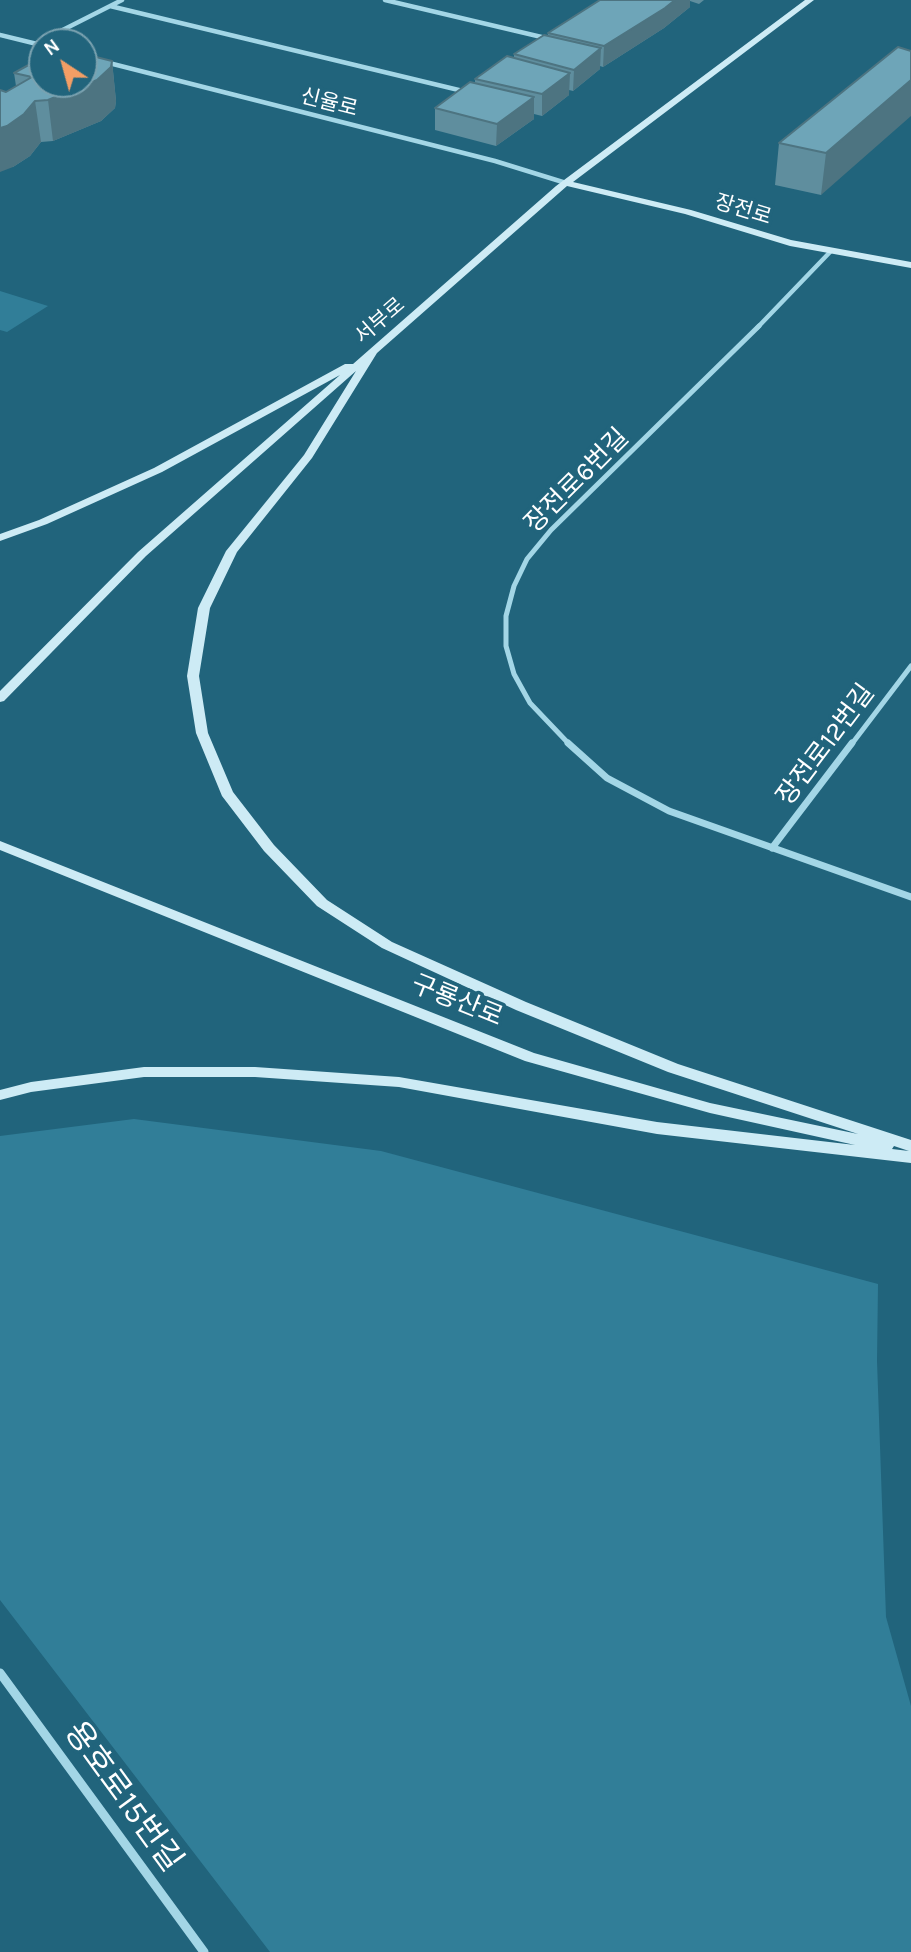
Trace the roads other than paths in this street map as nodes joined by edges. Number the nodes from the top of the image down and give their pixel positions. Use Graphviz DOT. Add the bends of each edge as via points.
graph roads {
  1 [pos="122,0"];
  2 [pos="385,0"];
  3 [pos="810,0"];
  4 [pos="110,6"];
  5 [pos="67,28"];
  6 [pos="0,35"];
  7 [pos="28,42"];
  8 [pos="544,47"];
  9 [pos="98,60"];
  10 [pos="471,94"];
  11 [pos="566,183"];
  12 [pos="831,251"];
  13 [pos="911,265"];
  14 [pos="372,354"];
  15 [pos="0,538"];
  16 [pos="911,666"];
  17 [pos="0,698"];
  18 [pos="0,845"];
  19 [pos="772,848"];
  20 [pos="911,897"];
  21 [pos="0,1095"];
  22 [pos="911,1146"];
  23 [pos="911,1151"];
  24 [pos="911,1157"];
  25 [pos="0,1673"];
  26 [pos="204,1952"];
  1 -- 4 [label="street"];
  2 -- 8 [label="street" via="554,40"];
  3 -- 11 [label="main road, 서부로"];
  4 -- 5 [label="street"];
  4 -- 10 [label="street"];
  6 -- 7 [label="street"];
  9 -- 11 [label="street, 신율로"];
  11 -- 12 [label="main road, 장전로"];
  11 -- 14 [label="main road, 서부로"];
  12 -- 13 [label="main road, 장전로"];
  12 -- 19 [label="street, 장전로6번길" via="724,363 551,530 527,559 506,616 514,674 530,703 607,778 669,811"];
  14 -- 15 [label="main road" via="158,470"];
  14 -- 17 [label="main road, 서부로" via="142,554"];
  14 -- 22 [label="main road" via="308,456 232,551 204,608 193,676 202,733 228,793 269,848 322,903 387,945 673,1068"];
  16 -- 19 [label="street, 장전로12번길"];
  18 -- 23 [label="main road, 구룡산로" via="530,1057 710,1108"];
  19 -- 20 [label="street, 장전로6번길"];
  21 -- 24 [label="main road" via="144,1072 320,1076 399,1082 657,1128"];
  25 -- 26 [label="street, 용호로15번길"];
}
